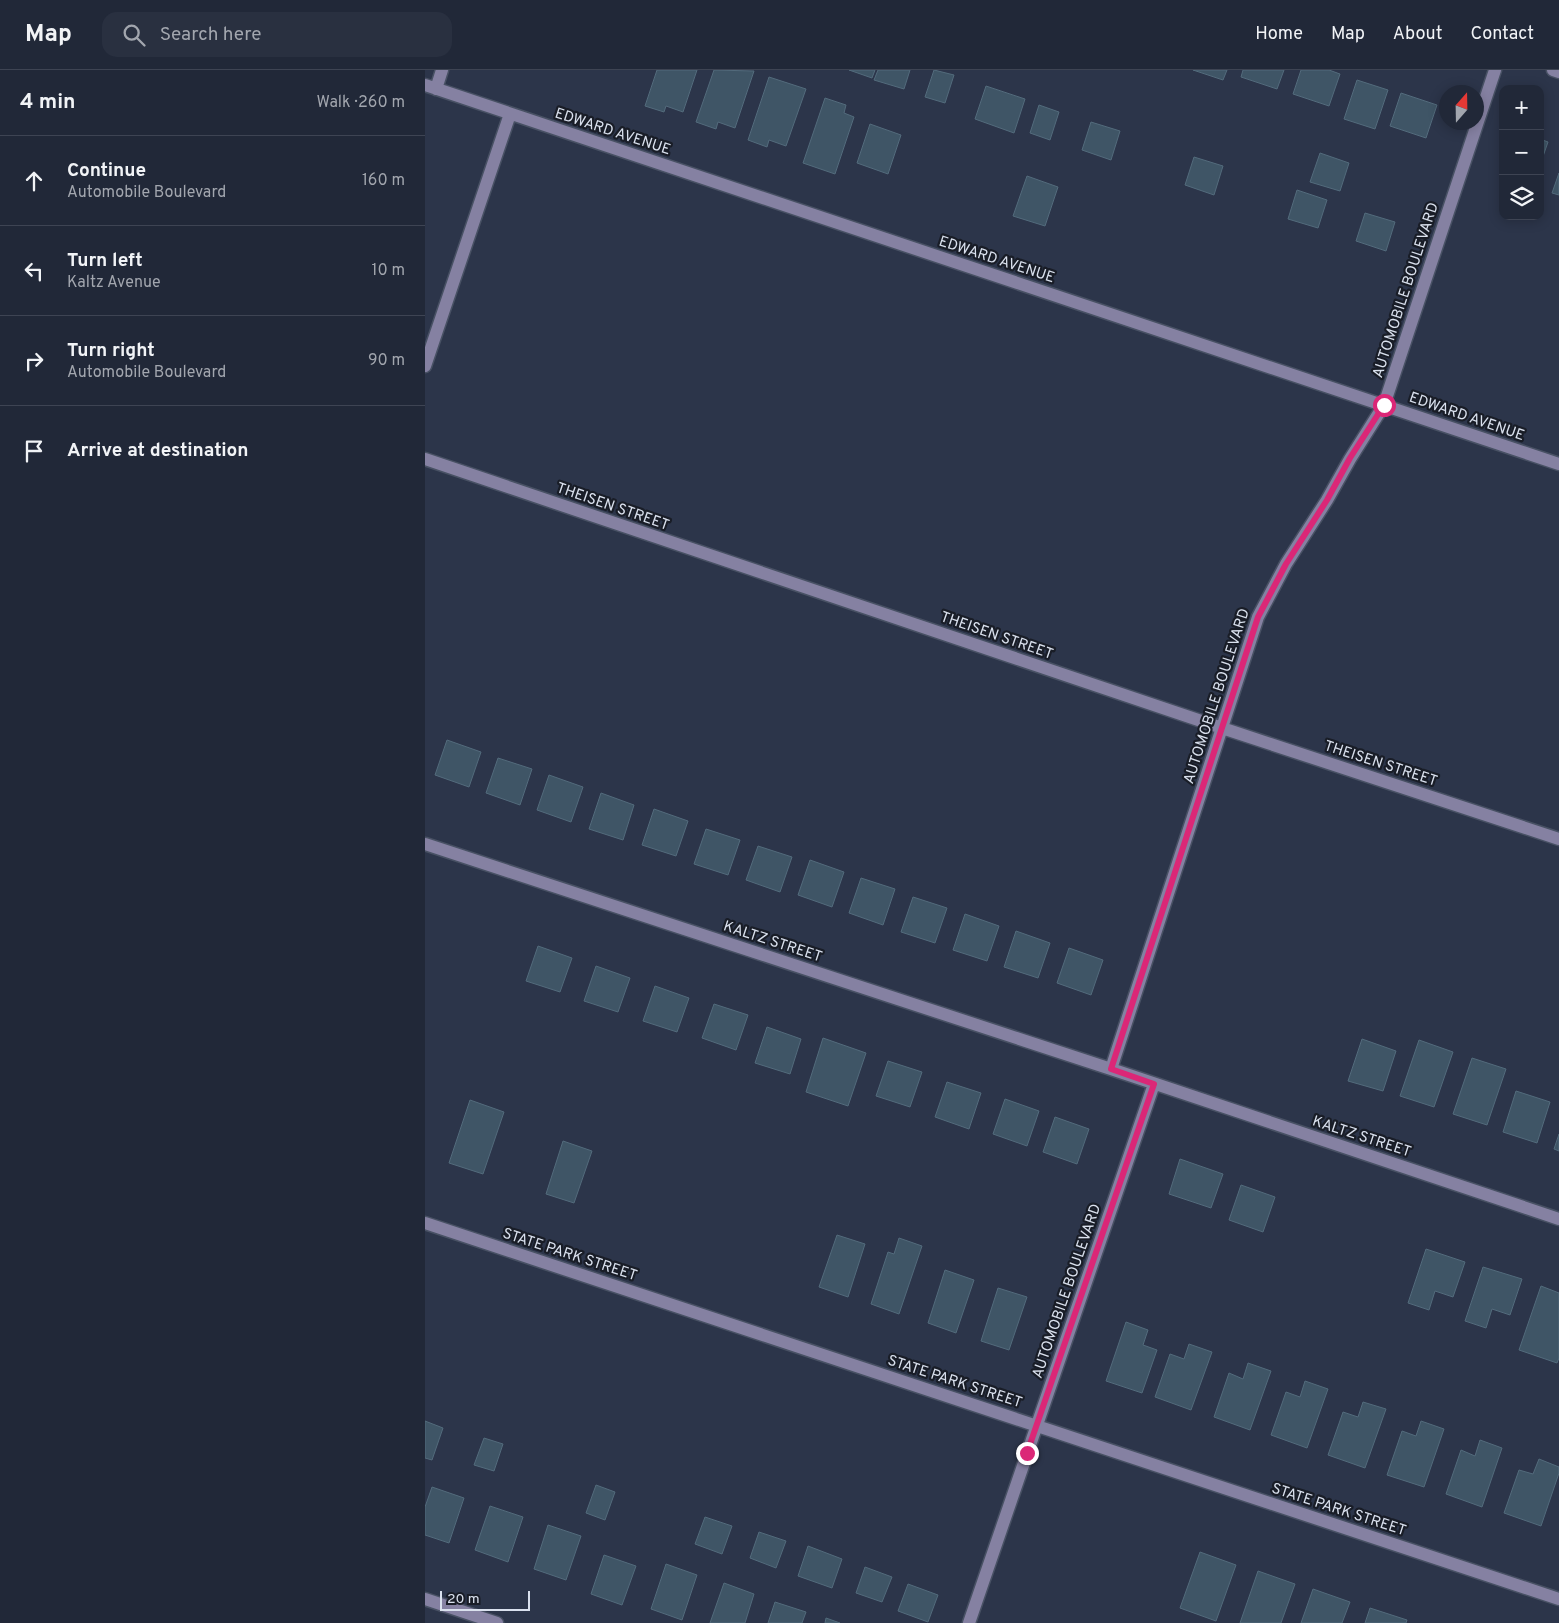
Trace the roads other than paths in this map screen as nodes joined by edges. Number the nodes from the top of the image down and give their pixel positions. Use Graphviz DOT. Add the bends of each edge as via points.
graph roads {
  1 [pos="442,70"];
  2 [pos="1495,70"];
  3 [pos="1553,70"];
  4 [pos="1559,72"];
  5 [pos="431,87"];
  6 [pos="510,114"];
  7 [pos="425,366"];
  8 [pos="1384,405"];
  9 [pos="425,459"];
  10 [pos="1559,464"];
  11 [pos="1222,728"];
  12 [pos="1559,839"];
  13 [pos="425,844"];
  14 [pos="1111,1069"];
  15 [pos="1154,1084"];
  16 [pos="1559,1219"];
  17 [pos="425,1223"];
  18 [pos="1037,1425"];
  19 [pos="425,1599"];
  20 [pos="1559,1599"];
  21 [pos="497,1623"];
  22 [pos="969,1623"];
  1 -- 5 [label="street"];
  2 -- 8 [label="street, AUTOMOBILE BOULEVARD"];
  3 -- 4 [label="street"];
  5 -- 6 [label="street, EDWARD AVENUE"];
  6 -- 7 [label="street"];
  6 -- 8 [label="street, EDWARD AVENUE"];
  8 -- 10 [label="street, EDWARD AVENUE"];
  8 -- 11 [label="street, AUTOMOBILE BOULEVARD" via="1286,564 1258,617"];
  9 -- 11 [label="street, THEISEN STREET"];
  11 -- 12 [label="street, THEISEN STREET"];
  11 -- 14 [label="street, AUTOMOBILE BOULEVARD"];
  13 -- 14 [label="street, KALTZ STREET"];
  14 -- 15 [label="street, KALTZ STREET"];
  15 -- 16 [label="street, KALTZ STREET"];
  15 -- 18 [label="street, AUTOMOBILE BOULEVARD"];
  17 -- 18 [label="street, STATE PARK STREET"];
  18 -- 20 [label="street, STATE PARK STREET"];
  18 -- 22 [label="street, AUTOMOBILE BOULEVARD"];
  19 -- 21 [label="street"];
}
